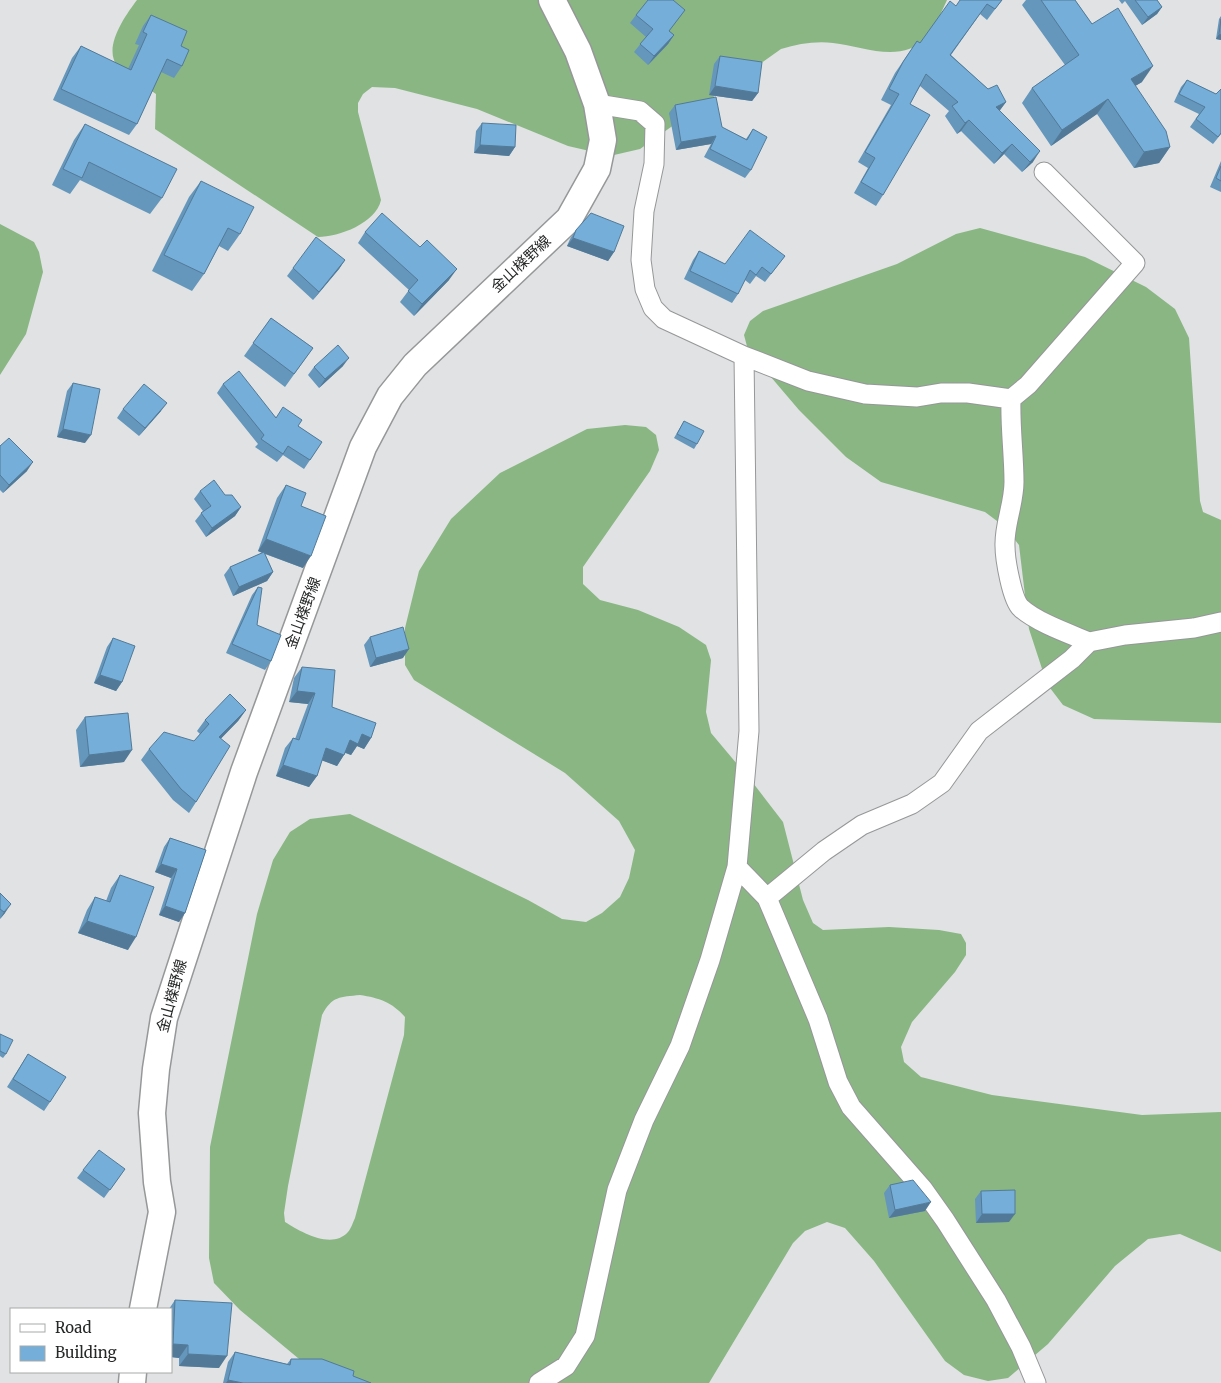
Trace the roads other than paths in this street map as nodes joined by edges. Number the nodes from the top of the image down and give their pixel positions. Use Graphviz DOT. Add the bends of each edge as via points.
graph roads {
  1 [pos="552,0"];
  2 [pos="597,104"];
  3 [pos="1044,172"];
  4 [pos="744,356"];
  5 [pos="1011,399"];
  6 [pos="1221,622"];
  7 [pos="1089,642"];
  8 [pos="737,867"];
  9 [pos="767,898"];
  10 [pos="143,1308"];
  11 [pos="539,1383"];
  12 [pos="1036,1383"];
  1 -- 2 [label="main road, 金山檪野線" via="578,51"];
  2 -- 4 [label="street" via="640,111 654,124 654,164 644,211 641,260 645,289 653,308 664,319"];
  2 -- 10 [label="main road, 金山檪野線" via="603,140 597,169 569,219 415,365 390,396 363,447 244,772 164,1018 152,1113 156,1182 162,1212"];
  3 -- 5 [label="street" via="1135,263 1028,385"];
  4 -- 5 [label="street" via="808,381 865,394 918,397 968,393"];
  4 -- 8 [label="street" via="749,731"];
  5 -- 7 [label="street" via="1014,491 1005,546 1014,598 1020,608"];
  6 -- 7 [label="street"];
  7 -- 9 [label="street" via="1072,659 979,730 942,783 912,804 862,825 824,851"];
  8 -- 9 [label="street"];
  8 -- 11 [label="street" via="680,1046 644,1120 617,1190 585,1336 566,1366"];
  9 -- 12 [label="street" via="818,1019 838,1082 851,1107 946,1220 996,1300"];
}
